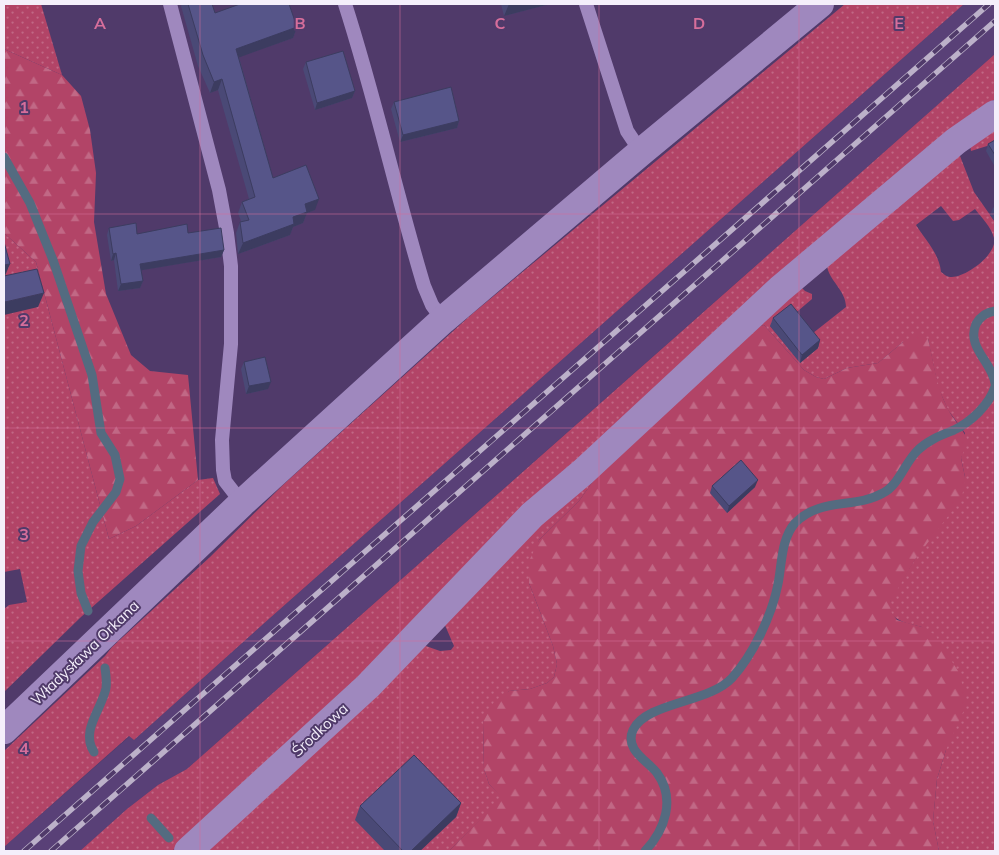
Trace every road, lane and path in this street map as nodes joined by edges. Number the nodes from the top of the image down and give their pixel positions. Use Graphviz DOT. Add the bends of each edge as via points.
graph roads {
  1 [pos="170,4"];
  2 [pos="345,4"];
  3 [pos="586,4"];
  4 [pos="809,8"];
  5 [pos="995,114"];
  6 [pos="641,152"];
  7 [pos="443,320"];
  8 [pos="242,503"];
  9 [pos="4,730"];
  10 [pos="188,851"];
  1 -- 8 [label="lane" via="227,232 231,266 231,344 222,440 223,470 225,481"];
  2 -- 7 [label="lane" via="424,286 432,306"];
  3 -- 6 [label="lane" via="627,131"];
  4 -- 6 [label="street, Władysława Orkana"];
  5 -- 10 [label="street, Środkowa" via="956,141 780,289 590,466 532,515 368,686"];
  6 -- 7 [label="street, Władysława Orkana"];
  7 -- 8 [label="street, Władysława Orkana"];
  8 -- 9 [label="street, Władysława Orkana"];
}
